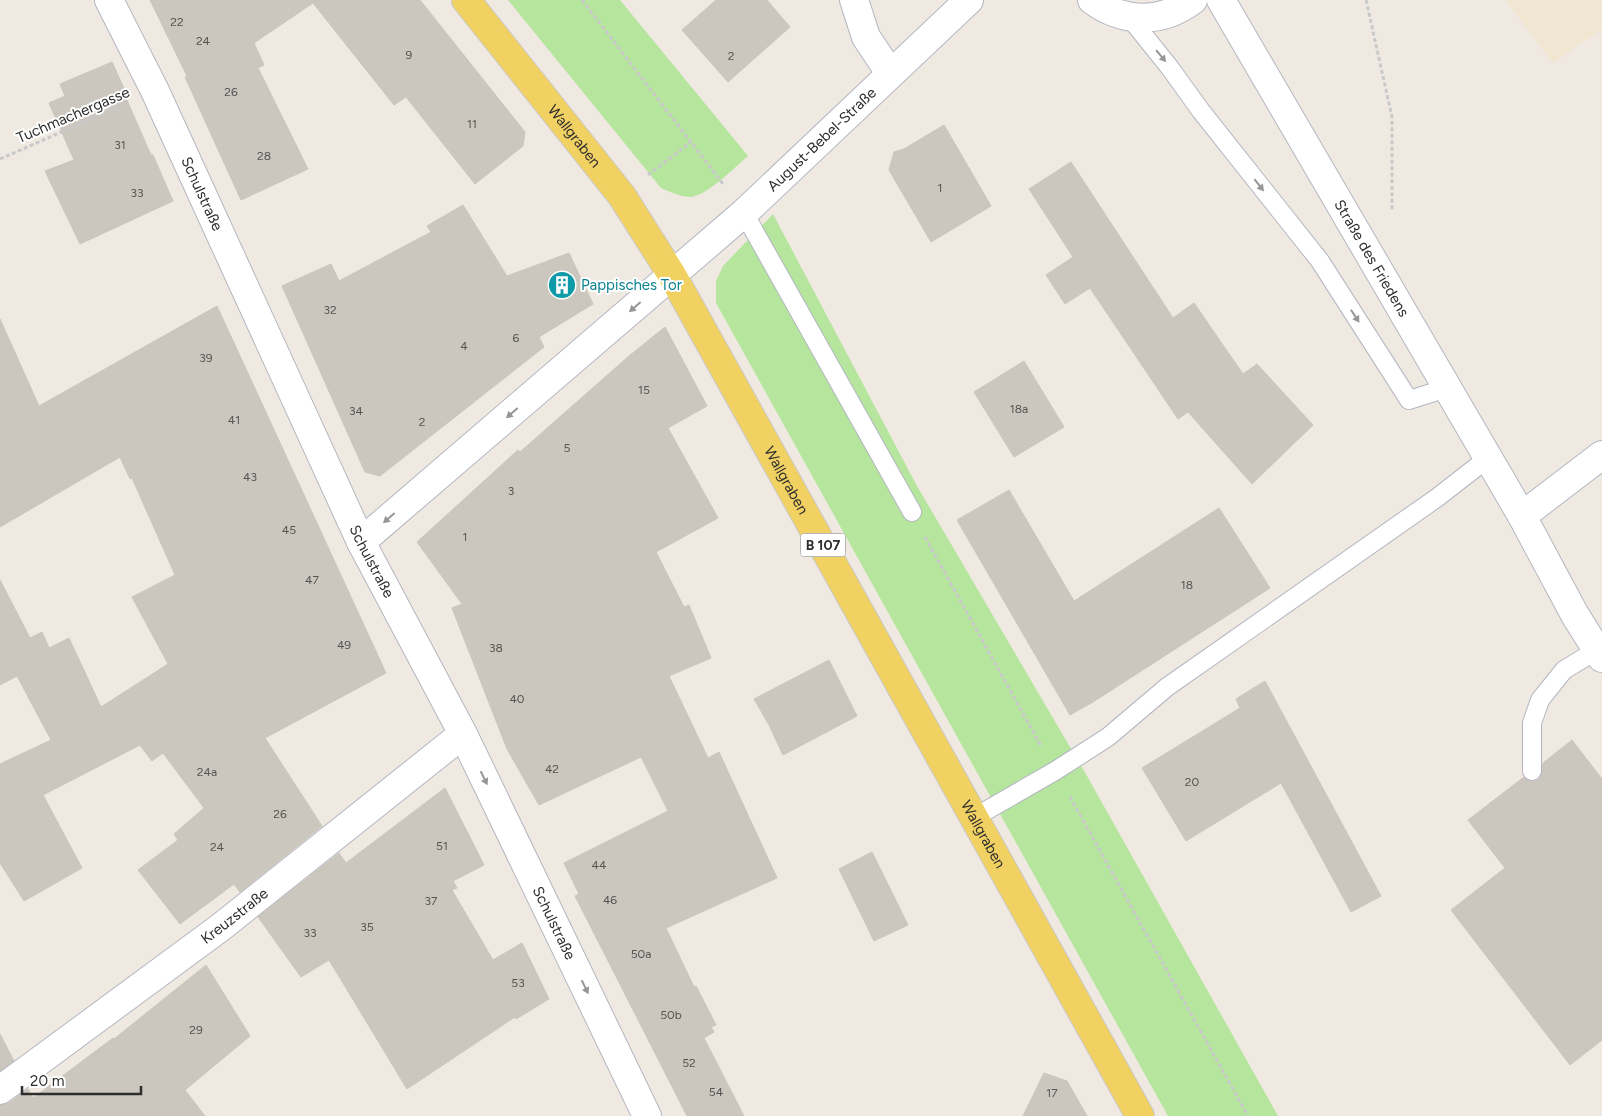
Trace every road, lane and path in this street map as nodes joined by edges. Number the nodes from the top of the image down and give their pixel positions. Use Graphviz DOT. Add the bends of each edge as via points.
graph roads {
  1 [pos="109,0"];
  2 [pos="466,0"];
  3 [pos="582,0"];
  4 [pos="854,0"];
  5 [pos="969,0"];
  6 [pos="1092,0"];
  7 [pos="1193,0"];
  8 [pos="1221,0"];
  9 [pos="1366,0"];
  10 [pos="1130,18"];
  11 [pos="890,73"];
  12 [pos="155,91"];
  13 [pos="691,142"];
  14 [pos="0,158"];
  15 [pos="646,177"];
  16 [pos="1392,211"];
  17 [pos="744,213"];
  18 [pos="672,275"];
  19 [pos="1447,388"];
  20 [pos="1602,455"];
  21 [pos="1488,458"];
  22 [pos="912,512"];
  23 [pos="1522,516"];
  24 [pos="361,542"];
  25 [pos="1600,654"];
  26 [pos="463,734"];
  27 [pos="1055,770"];
  28 [pos="1532,771"];
  29 [pos="975,817"];
  30 [pos="0,1090"];
  31 [pos="647,1116"];
  32 [pos="1140,1116"];
  33 [pos="1248,1116"];
  1 -- 12 [label="street, Schulstraße"];
  2 -- 18 [label="main road, Wallgraben / B 107" via="622,196"];
  3 -- 13 [label="path"];
  4 -- 11 [label="street" via="866,37"];
  5 -- 11 [label="street, August-Bebel-Straße"];
  6 -- 10 [label="street" via="1104,9"];
  7 -- 10 [label="street" via="1172,13"];
  8 -- 19 [label="street, Straße des Friedens"];
  9 -- 16 [label="path" via="1392,117"];
  10 -- 19 [label="lane, one-way" via="1320,262 1409,400"];
  11 -- 17 [label="street, August-Bebel-Straße"];
  12 -- 14 [label="path, Tuchmachergasse"];
  12 -- 24 [label="street, Schulstraße"];
  13 -- 15 [label="path"];
  13 -- 17 [label="path"];
  17 -- 18 [label="street, August-Bebel-Straße"];
  17 -- 22 [label="lane"];
  18 -- 24 [label="street, one-way"];
  18 -- 29 [label="main road, Wallgraben / B 107"];
  19 -- 21 [label="street, Straße des Friedens"];
  20 -- 23 [label="street"];
  21 -- 23 [label="street, Straße des Friedens"];
  21 -- 27 [label="lane" via="1438,497 1167,687 1108,737"];
  22 -- 27 [label="path"];
  23 -- 25 [label="street, Straße des Friedens" via="1575,615"];
  24 -- 26 [label="street, Schulstraße"];
  25 -- 28 [label="lane" via="1564,670 1540,700 1532,723"];
  26 -- 30 [label="street, Kreuzstraße" via="216,931"];
  26 -- 31 [label="street, Schulstraße, one-way"];
  27 -- 29 [label="lane"];
  27 -- 33 [label="path"];
  29 -- 32 [label="main road, Wallgraben / B 107"];
}
